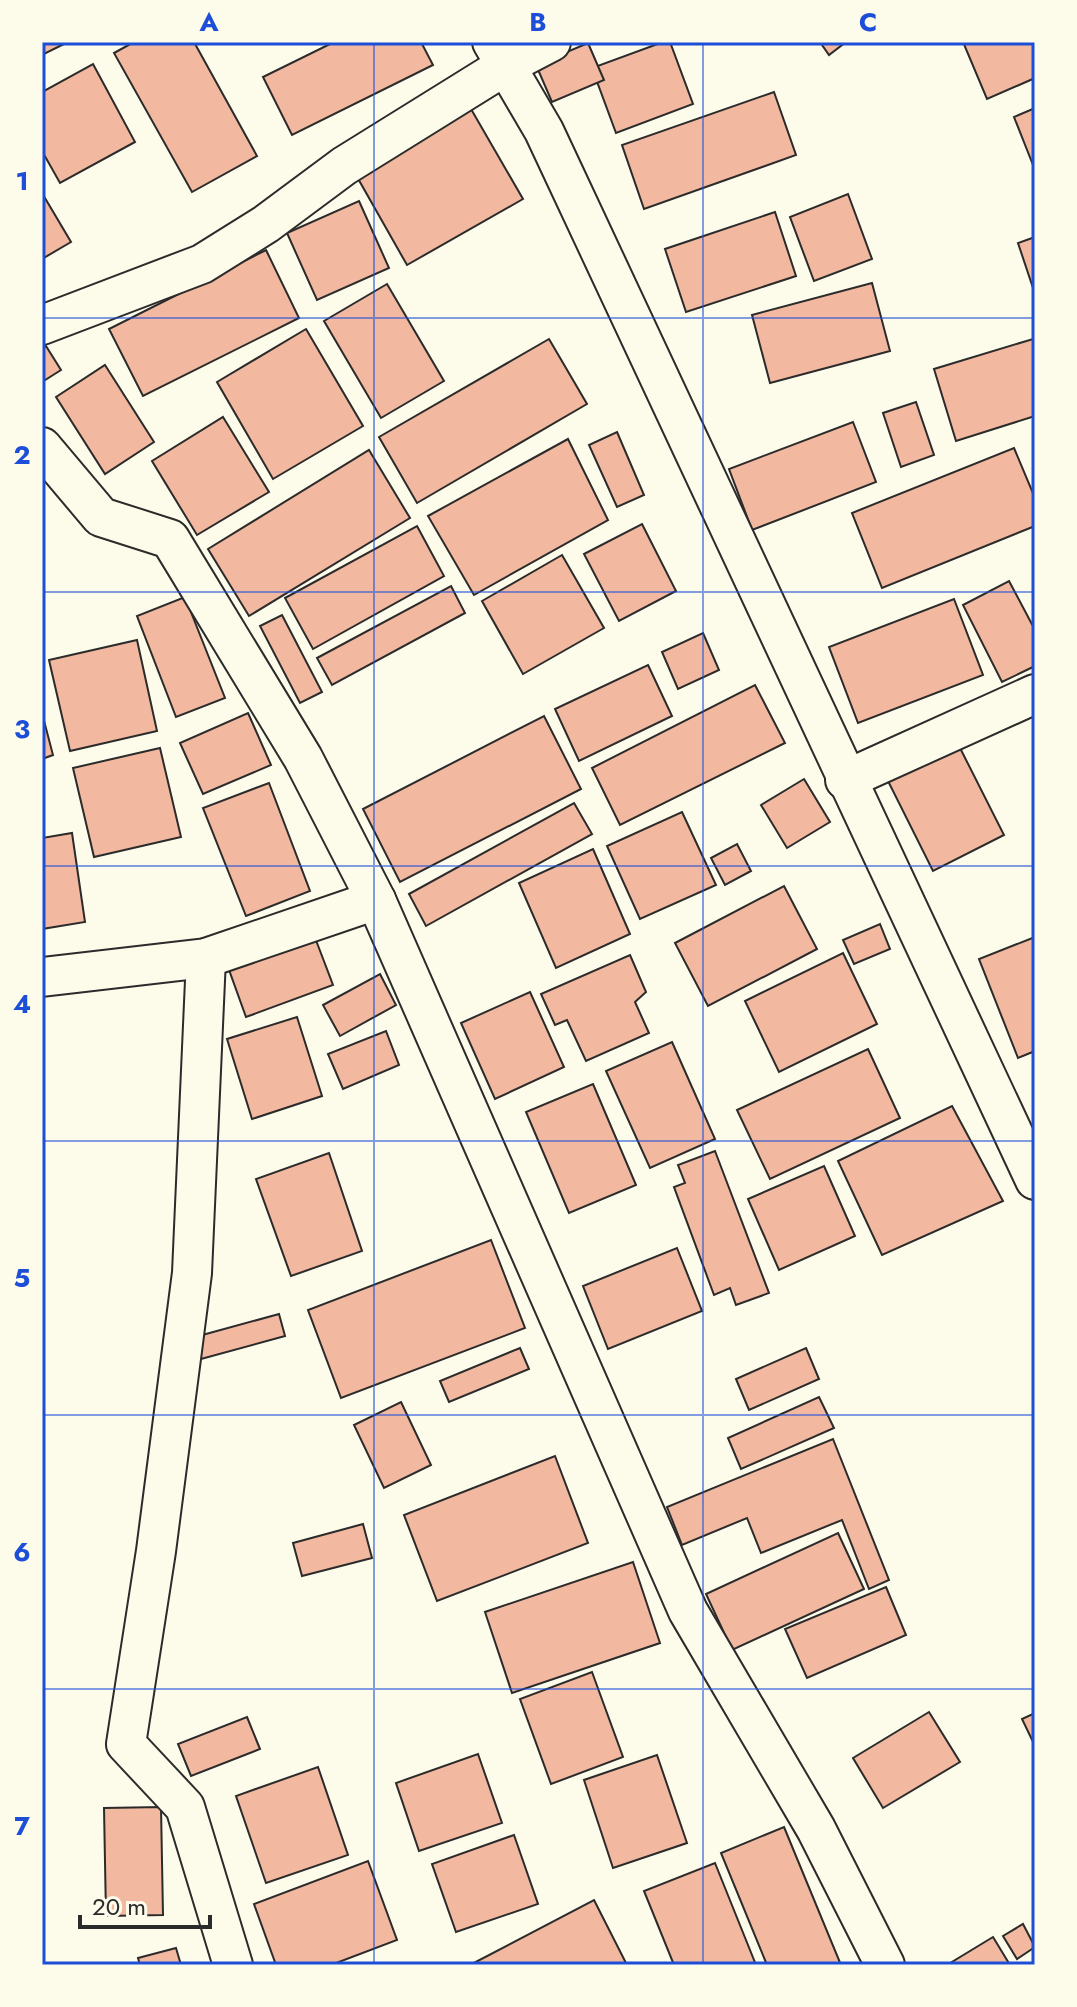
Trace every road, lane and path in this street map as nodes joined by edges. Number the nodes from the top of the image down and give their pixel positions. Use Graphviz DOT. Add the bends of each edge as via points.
graph roads {
  1 [pos="551,42"];
  2 [pos="498,54"];
  3 [pos="42,325"];
  4 [pos="42,447"];
  5 [pos="1035,694"];
  6 [pos="845,780"];
  7 [pos="376,900"];
  8 [pos="206,958"];
  9 [pos="42,977"];
  10 [pos="1035,1180"];
  11 [pos="233,1965"];
  12 [pos="885,1965"];
  1 -- 2 [label="street"];
  2 -- 3 [label="street" via="266,224 202,264"];
  2 -- 6 [label="street" via="544,131"];
  4 -- 7 [label="street" via="101,517 170,539 303,758"];
  5 -- 6 [label="street"];
  6 -- 10 [label="street"];
  7 -- 8 [label="street"];
  7 -- 12 [label="street" via="688,1611 816,1829"];
  8 -- 9 [label="street"];
  8 -- 11 [label="street" via="192,1273 126,1744 185,1807"];
}
